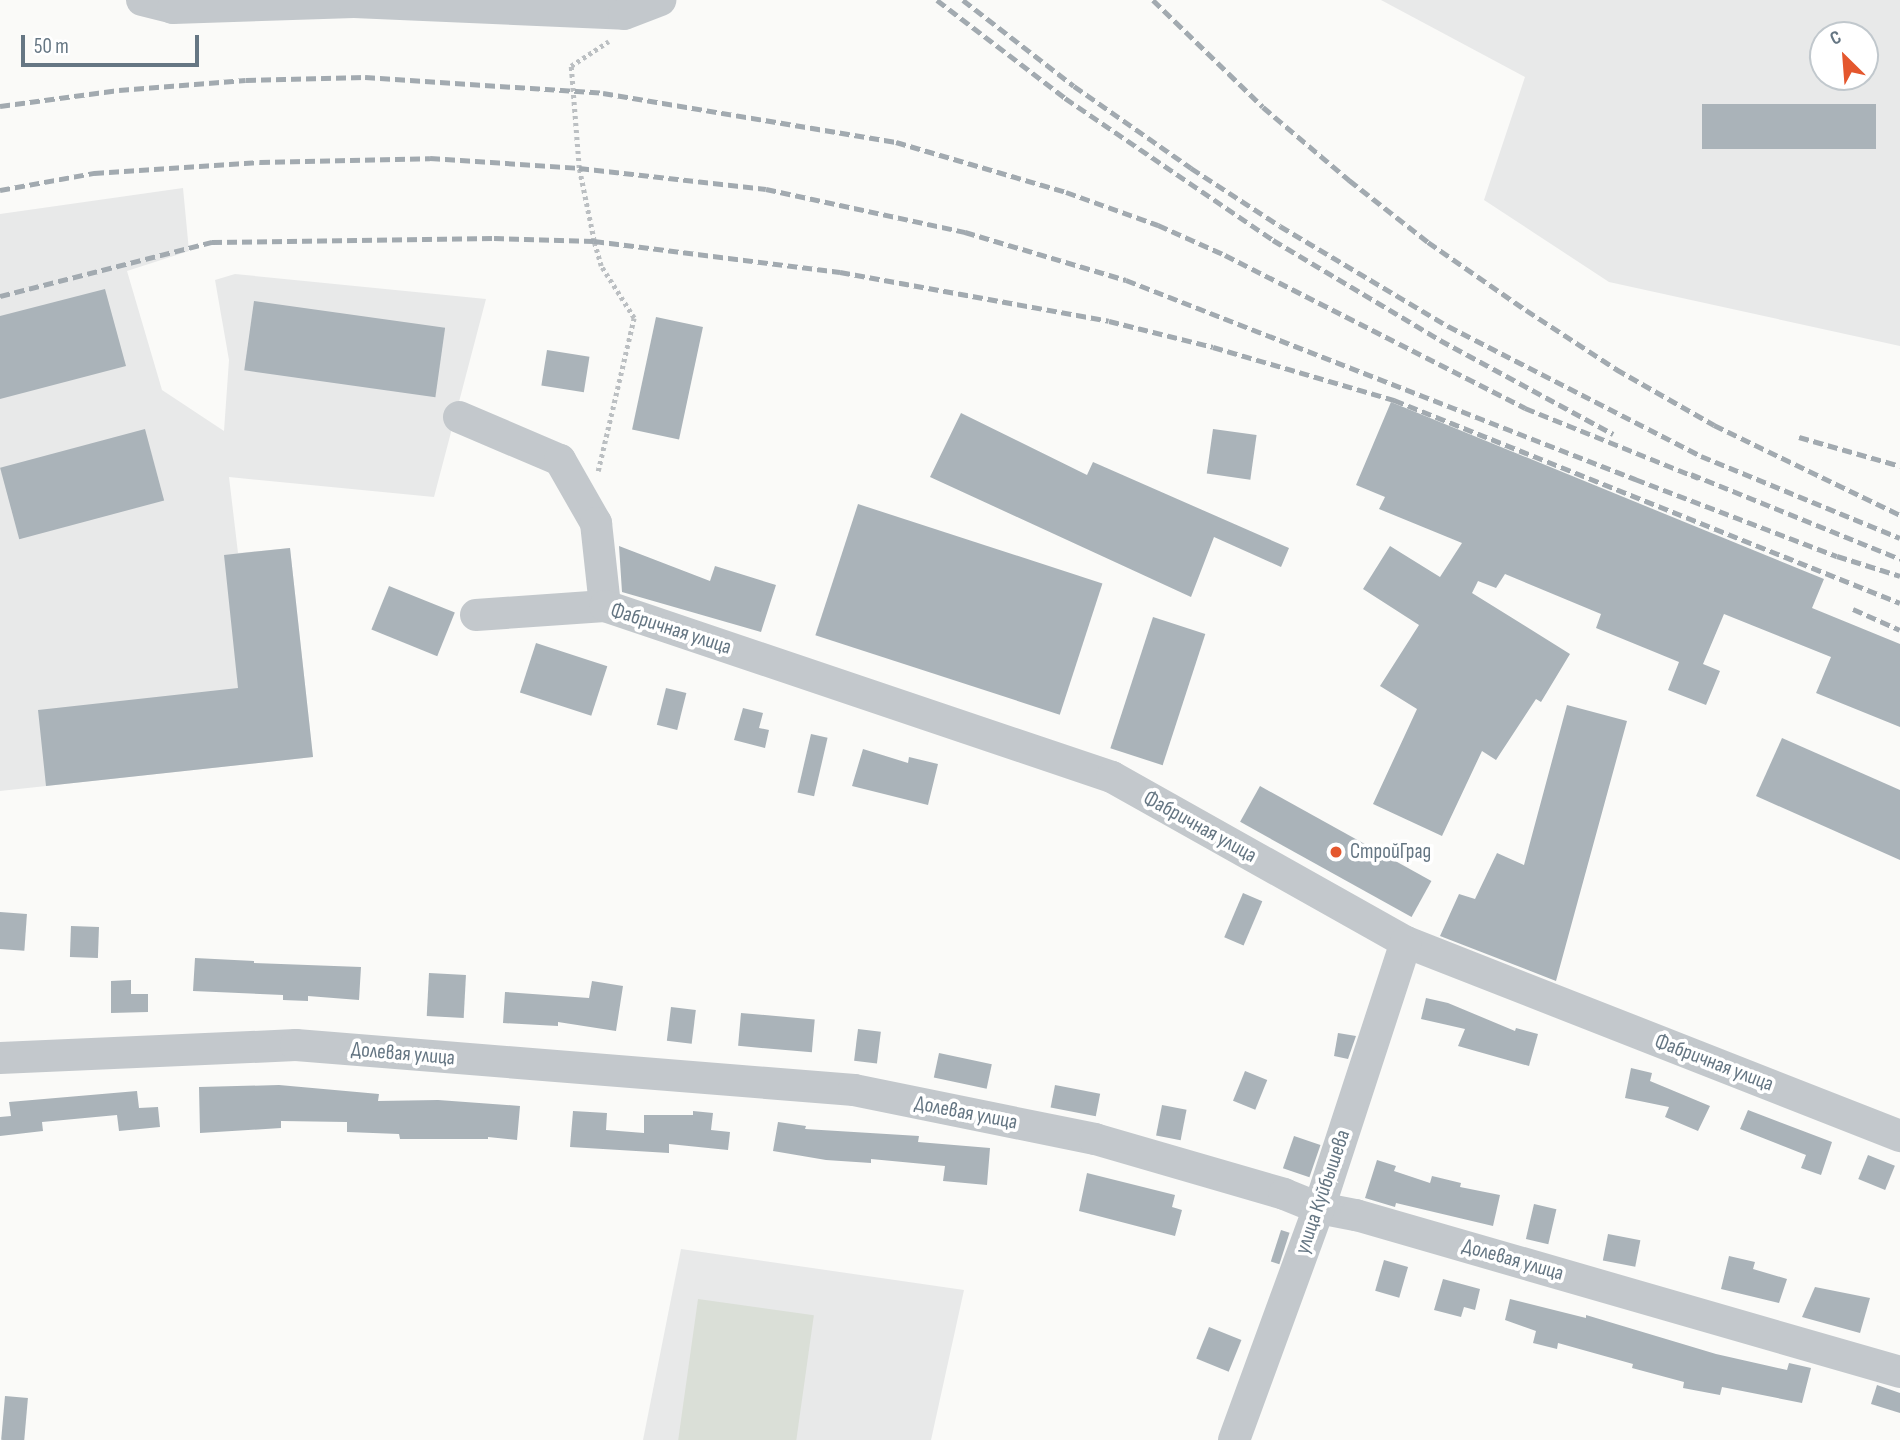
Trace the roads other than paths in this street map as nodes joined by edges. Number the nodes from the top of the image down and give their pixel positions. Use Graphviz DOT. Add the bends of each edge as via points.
graph roads {
  1 [pos="142,0"];
  2 [pos="660,0"];
  3 [pos="458,416"];
  4 [pos="605,606"];
  5 [pos="476,615"];
  6 [pos="1406,942"];
  7 [pos="0,1058"];
  8 [pos="1900,1136"];
  9 [pos="1319,1208"];
  10 [pos="1900,1372"];
  11 [pos="1234,1440"];
  1 -- 2 [label="street" via="173,8 355,2 624,14"];
  3 -- 4 [label="street" via="560,460 596,523"];
  4 -- 5 [label="street, Фабричная улица"];
  4 -- 6 [label="street, Фабричная улица" via="1112,777"];
  6 -- 8 [label="street, Фабричная улица"];
  6 -- 9 [label="street, улица Куйбышева"];
  7 -- 9 [label="street, Долевая улица" via="296,1045 854,1090 1095,1139"];
  9 -- 10 [label="street, Долевая улица"];
  9 -- 11 [label="street, улица Куйбышева"];
}
